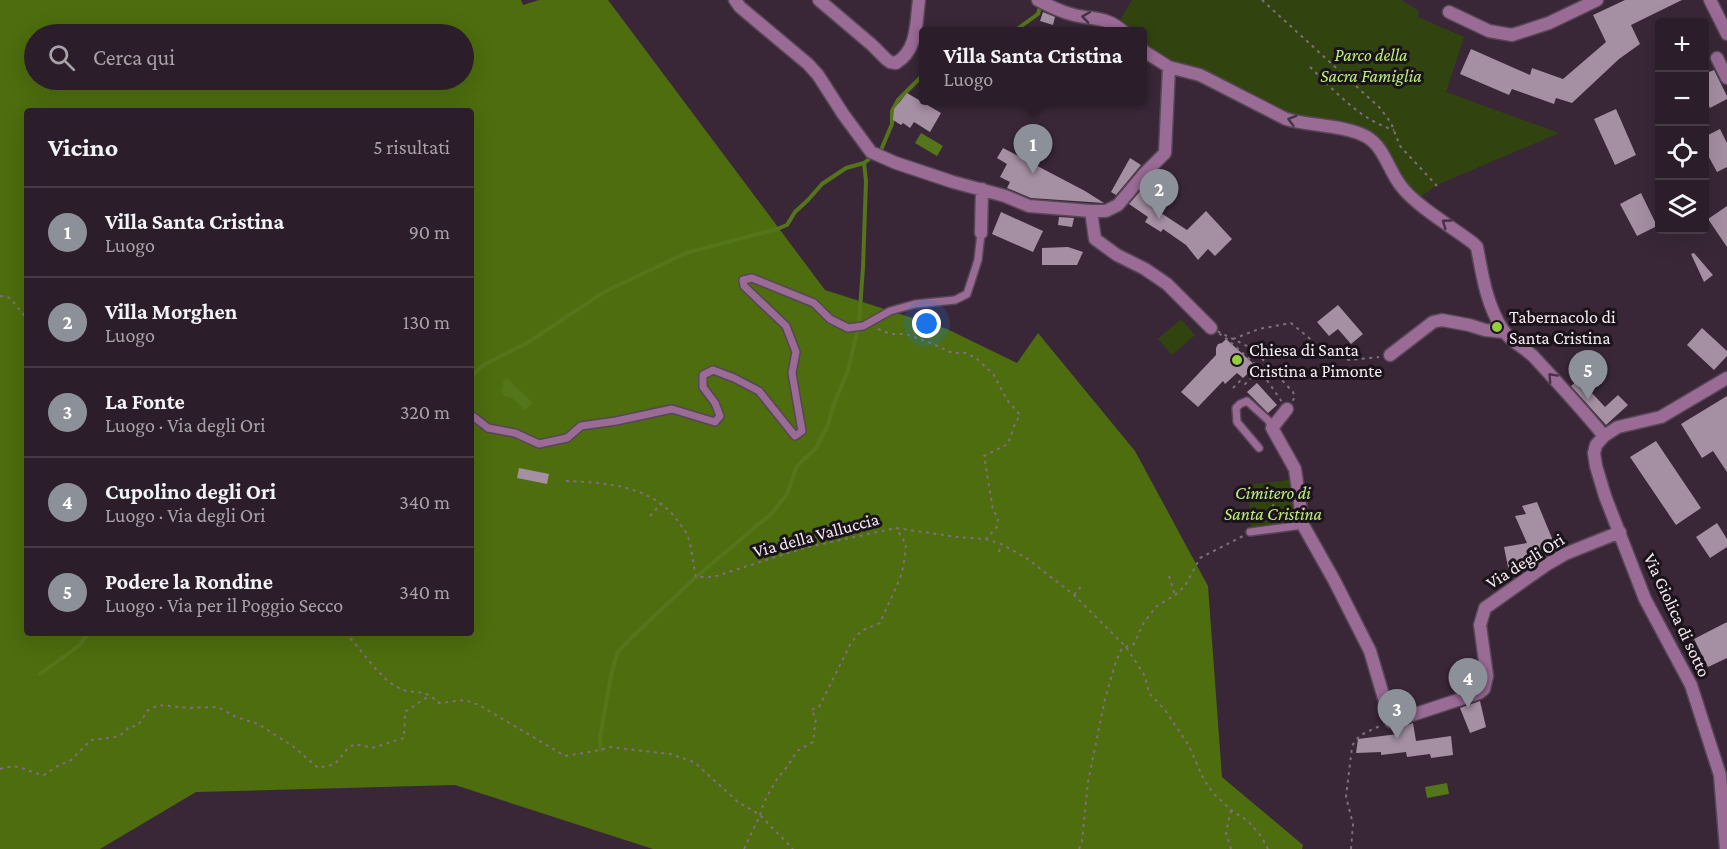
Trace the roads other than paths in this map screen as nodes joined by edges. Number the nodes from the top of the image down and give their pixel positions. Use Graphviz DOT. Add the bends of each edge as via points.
graph roads {
  1 [pos="735,0"];
  2 [pos="819,0"];
  3 [pos="919,0"];
  4 [pos="1597,0"];
  5 [pos="1710,0"];
  6 [pos="1041,2"];
  7 [pos="1449,12"];
  8 [pos="1118,27"];
  9 [pos="1727,34"];
  10 [pos="1147,53"];
  11 [pos="1717,58"];
  12 [pos="1169,67"];
  13 [pos="1727,78"];
  14 [pos="982,189"];
  15 [pos="1092,211"];
  16 [pos="981,233"];
  17 [pos="1211,328"];
  18 [pos="1504,332"];
  19 [pos="1390,355"];
  20 [pos="1727,379"];
  21 [pos="1287,409"];
  22 [pos="474,417"];
  23 [pos="1272,428"];
  24 [pos="1604,436"];
  25 [pos="1259,448"];
  26 [pos="1303,525"];
  27 [pos="1250,532"];
  28 [pos="1620,532"];
  29 [pos="1726,849"];
  1 -- 14 [label="street" via="818,75 871,152"];
  2 -- 3 [label="street" via="886,59 896,63 910,50"];
  4 -- 7 [label="street" via="1512,35 1489,31"];
  5 -- 9 [label="street"];
  8 -- 6 [label="street, one-way" via="1104,19 1071,14"];
  10 -- 12 [label="street"];
  11 -- 13 [label="street"];
  12 -- 15 [label="street" via="1166,153 1118,205 1106,211"];
  18 -- 12 [label="street, one-way" via="1488,297 1477,247 1401,187 1369,138 1348,130 1286,119 1200,75"];
  14 -- 15 [label="street" via="1029,206"];
  14 -- 16 [label="street"];
  15 -- 17 [label="street" via="1095,239 1167,284"];
  16 -- 22 [label="lane" via="978,260 967,294 955,300 890,310 863,326 848,328 830,320 814,303 752,278 743,280 744,286 786,326 796,352 792,373 802,431 795,436 759,391 713,370 703,375 703,387 720,416 715,422 672,409 581,426 567,438 539,444 514,433 488,428"];
  18 -- 19 [label="street" via="1442,320 1433,322"];
  24 -- 18 [label="street, one-way" via="1533,356"];
  20 -- 24 [label="street" via="1661,417 1618,427"];
  21 -- 23 [label="street"];
  23 -- 25 [label="lane" via="1247,401 1236,408 1237,422"];
  23 -- 26 [label="street" via="1295,469"];
  24 -- 28 [label="street, Via Giolica di sotto" via="1596,445 1596,465"];
  26 -- 27 [label="lane"];
  26 -- 28 [label="street, Via degli Ori" via="1370,651 1391,722 1484,689 1487,676 1480,625 1485,608 1565,554"];
  28 -- 29 [label="street, Via Giolica di sotto" via="1645,599 1691,685 1720,775"];
}
